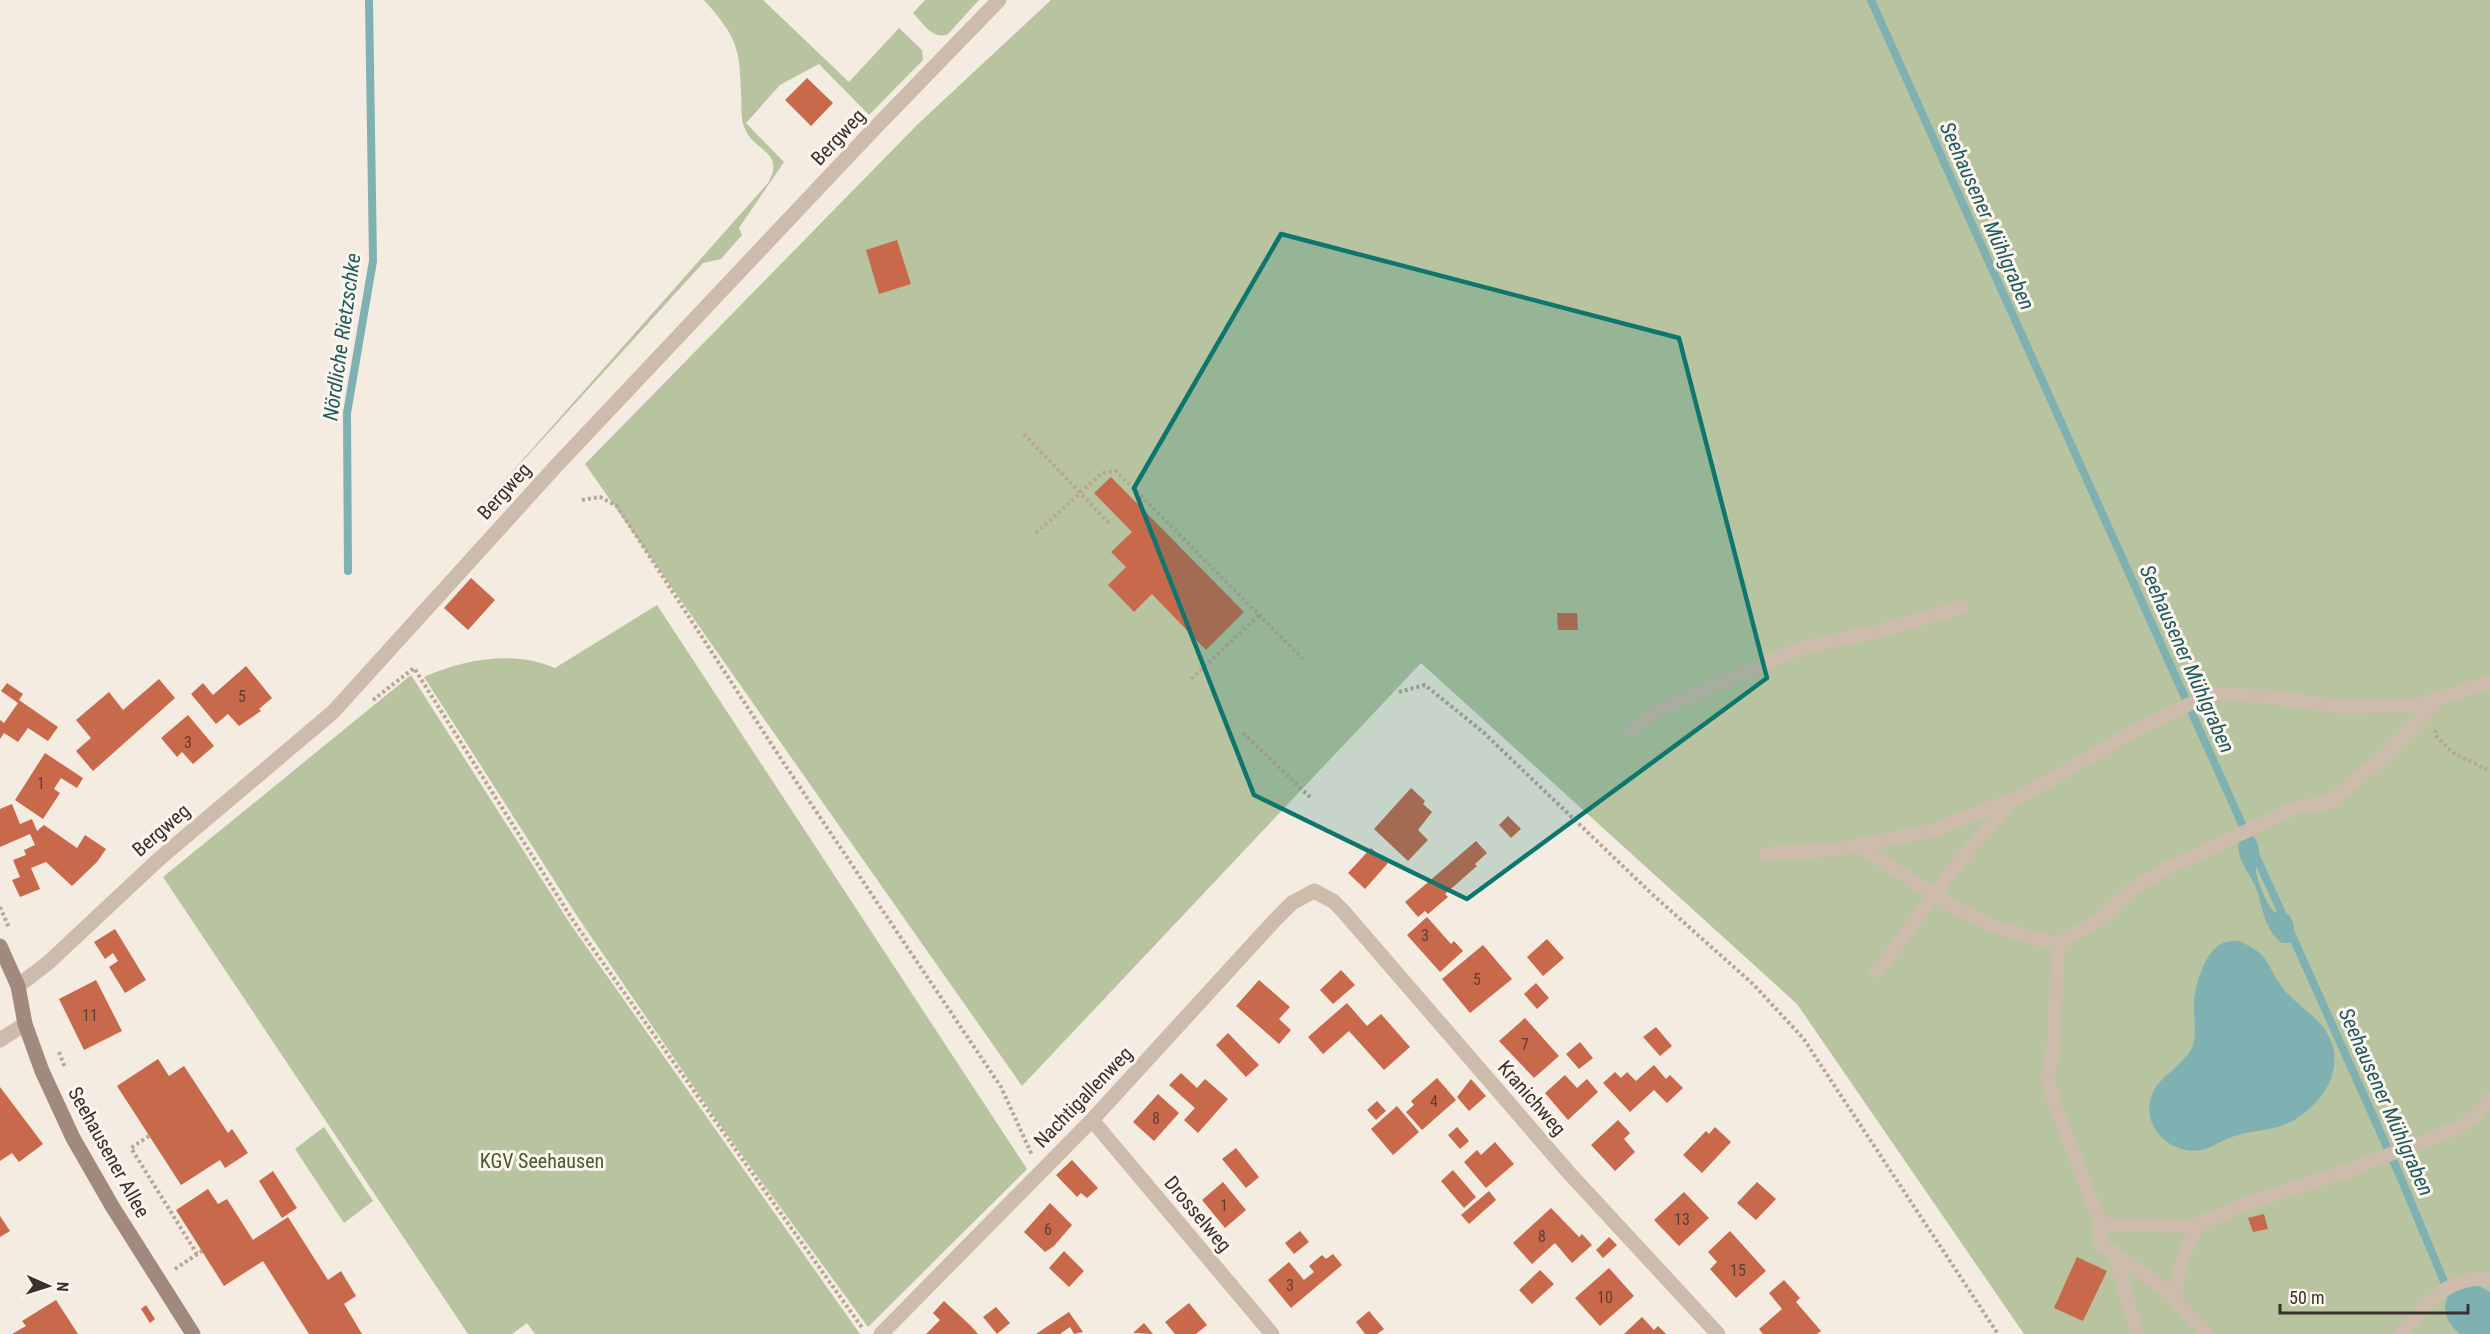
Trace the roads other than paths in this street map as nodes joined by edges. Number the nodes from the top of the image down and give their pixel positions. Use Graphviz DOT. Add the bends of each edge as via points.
graph roads {
  1 [pos="999,0"];
  2 [pos="1963,607"];
  3 [pos="2490,682"];
  4 [pos="2439,698"];
  5 [pos="1631,730"];
  6 [pos="2012,800"];
  7 [pos="1858,846"];
  8 [pos="1765,854"];
  9 [pos="1314,891"];
  10 [pos="1934,894"];
  11 [pos="2058,944"];
  12 [pos="0,946"];
  13 [pos="1876,971"];
  14 [pos="18,986"];
  15 [pos="25,1024"];
  16 [pos="0,1040"];
  17 [pos="2490,1098"];
  18 [pos="1092,1120"];
  19 [pos="2199,1223"];
  20 [pos="2101,1225"];
  21 [pos="2114,1252"];
  22 [pos="2490,1279"];
  23 [pos="2175,1300"];
  24 [pos="194,1334"];
  25 [pos="881,1334"];
  26 [pos="1272,1334"];
  27 [pos="1718,1334"];
  28 [pos="2137,1334"];
  29 [pos="2207,1334"];
  30 [pos="2400,1334"];
  1 -- 14 [label="street, Bergweg" via="557,465 333,712 159,859"];
  2 -- 5 [label="lane" via="1801,648 1657,711"];
  3 -- 4 [label="lane"];
  4 -- 6 [label="lane" via="2419,705 2343,707 2263,696 2210,694 2127,735"];
  4 -- 11 [label="lane" via="2386,755 2328,803 2298,807 2163,870 2130,891 2100,919"];
  6 -- 7 [label="lane" via="1931,831"];
  6 -- 10 [label="lane"];
  7 -- 8 [label="lane"];
  7 -- 10 [label="lane"];
  9 -- 18 [label="street, Nachtigallenweg" via="1292,903 1274,921"];
  9 -- 27 [label="street, Kranichweg" via="1343,911 1570,1174"];
  10 -- 11 [label="lane" via="1999,928"];
  10 -- 13 [label="lane"];
  11 -- 20 [label="lane" via="2053,1055 2047,1077"];
  12 -- 14 [label="street, Seehausener Allee"];
  14 -- 15 [label="street, Seehausener Allee"];
  15 -- 16 [label="street"];
  15 -- 24 [label="street, Seehausener Allee" via="73,1138"];
  17 -- 19 [label="lane" via="2458,1128"];
  18 -- 25 [label="street, Nachtigallenweg"];
  18 -- 26 [label="street, Drosselweg"];
  19 -- 20 [label="lane"];
  19 -- 23 [label="lane" via="2182,1257"];
  20 -- 21 [label="lane" via="2101,1244"];
  21 -- 23 [label="lane"];
  21 -- 28 [label="lane"];
  22 -- 30 [label="lane" via="2455,1282"];
  23 -- 29 [label="lane"];
}
